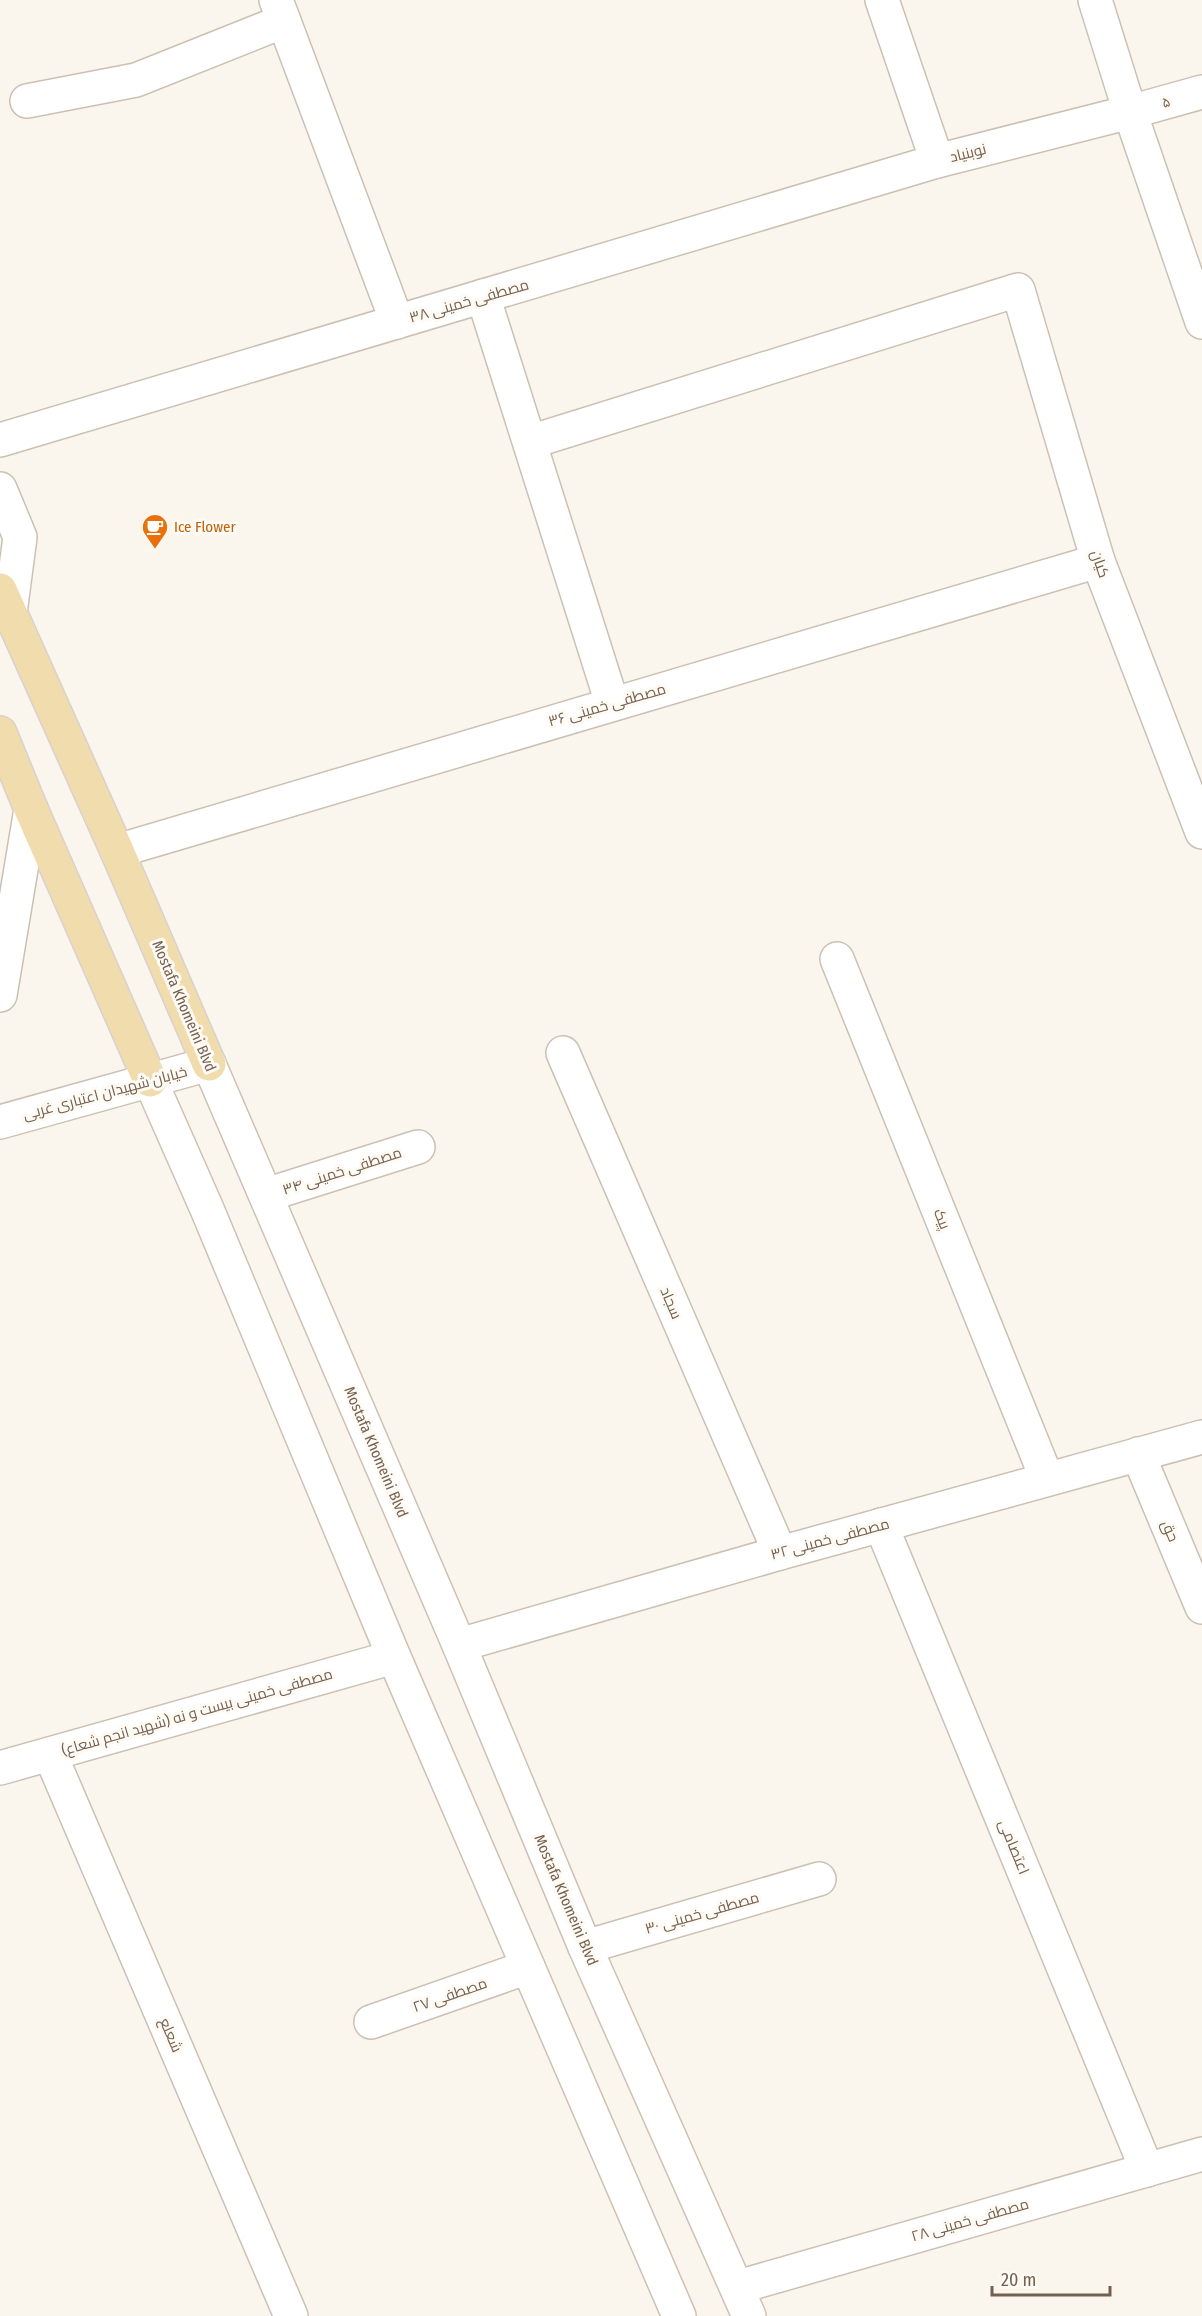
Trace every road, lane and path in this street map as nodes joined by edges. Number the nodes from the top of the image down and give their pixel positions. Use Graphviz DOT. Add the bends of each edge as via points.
graph roads {
  1 [pos="882,0"];
  2 [pos="1095,0"];
  3 [pos="280,10"];
  4 [pos="1202,92"];
  5 [pos="27,101"];
  6 [pos="1130,112"];
  7 [pos="937,161"];
  8 [pos="483,297"];
  9 [pos="397,322"];
  10 [pos="1202,322"];
  11 [pos="0,440"];
  12 [pos="530,442"];
  13 [pos="0,489"];
  14 [pos="1098,561"];
  15 [pos="5,602"];
  16 [pos="612,703"];
  17 [pos="0,733"];
  18 [pos="31,808"];
  19 [pos="1202,832"];
  20 [pos="117,851"];
  21 [pos="837,959"];
  22 [pos="0,995"];
  23 [pos="563,1053"];
  24 [pos="209,1064"];
  25 [pos="150,1080"];
  26 [pos="0,1122"];
  27 [pos="418,1147"];
  28 [pos="266,1195"];
  29 [pos="1202,1437"];
  30 [pos="1138,1454"];
  31 [pos="1047,1479"];
  32 [pos="881,1525"];
  33 [pos="780,1553"];
  34 [pos="1202,1607"];
  35 [pos="459,1646"];
  36 [pos="394,1657"];
  37 [pos="50,1754"];
  38 [pos="0,1768"];
  39 [pos="819,1879"];
  40 [pos="585,1947"];
  41 [pos="528,1967"];
  42 [pos="371,2022"];
  43 [pos="1202,2154"];
  44 [pos="1147,2170"];
  45 [pos="744,2301"];
  46 [pos="291,2316"];
  47 [pos="678,2316"];
  1 -- 7 [label="street, نوبنیاد"];
  2 -- 6 [label="street"];
  3 -- 5 [label="street" via="136,80"];
  3 -- 9 [label="street"];
  4 -- 6 [label="street, ۵"];
  6 -- 7 [label="street, نوبنیاد"];
  6 -- 10 [label="street"];
  7 -- 8 [label="street, مصطفی خمینی ۳۸"];
  8 -- 9 [label="street, مصطفی خمینی ۳۸"];
  8 -- 12 [label="street"];
  9 -- 11 [label="street, مصطفی خمینی ۳۸"];
  12 -- 14 [label="street, کیان" via="1018,290"];
  12 -- 16 [label="street"];
  13 -- 15 [label="street" via="20,537"];
  14 -- 16 [label="street, مصطفی خمینی ۳۶"];
  14 -- 19 [label="street, کیان"];
  15 -- 20 [label="main road, Mostafa Khomeini Blvd"];
  16 -- 20 [label="street, مصطفی خمینی ۳۶"];
  17 -- 18 [label="main road"];
  18 -- 22 [label="street"];
  18 -- 25 [label="main road"];
  20 -- 24 [label="main road, Mostafa Khomeini Blvd"];
  21 -- 31 [label="street, پیک"];
  23 -- 33 [label="street, سجاد"];
  24 -- 25 [label="street, خیابان شهیدان اعتباری غربی"];
  24 -- 28 [label="street, Mostafa Khomeini Blvd"];
  25 -- 26 [label="street, خیابان شهیدان اعتباری غربی"];
  25 -- 36 [label="street"];
  27 -- 28 [label="street, مصطفی خمینی ۳۴"];
  28 -- 35 [label="street, Mostafa Khomeini Blvd"];
  29 -- 30 [label="street, مصطفی خمینی ۳۲"];
  30 -- 31 [label="street, مصطفی خمینی ۳۲"];
  30 -- 34 [label="street, حق"];
  31 -- 32 [label="street, مصطفی خمینی ۳۲"];
  32 -- 33 [label="street, مصطفی خمینی ۳۲"];
  32 -- 44 [label="street, اعتصامی"];
  33 -- 35 [label="street, مصطفی خمینی ۳۲"];
  35 -- 40 [label="street, Mostafa Khomeini Blvd"];
  36 -- 37 [label="street, مصطفی خمینی بیست و نه (شهید انجم شعاع)"];
  36 -- 41 [label="street"];
  37 -- 38 [label="street, مصطفی خمینی بیست و نه (شهید انجم شعاع)"];
  37 -- 46 [label="street, شعلع"];
  39 -- 40 [label="street, مصطفی خمینی ۳۰"];
  40 -- 45 [label="street, Mostafa Khomeini Blvd"];
  41 -- 42 [label="street, مصطفی ۲۷"];
  41 -- 47 [label="street"];
  43 -- 44 [label="street, مصطفی خمینی ۲۸"];
  44 -- 45 [label="street, مصطفی خمینی ۲۸"];
}
